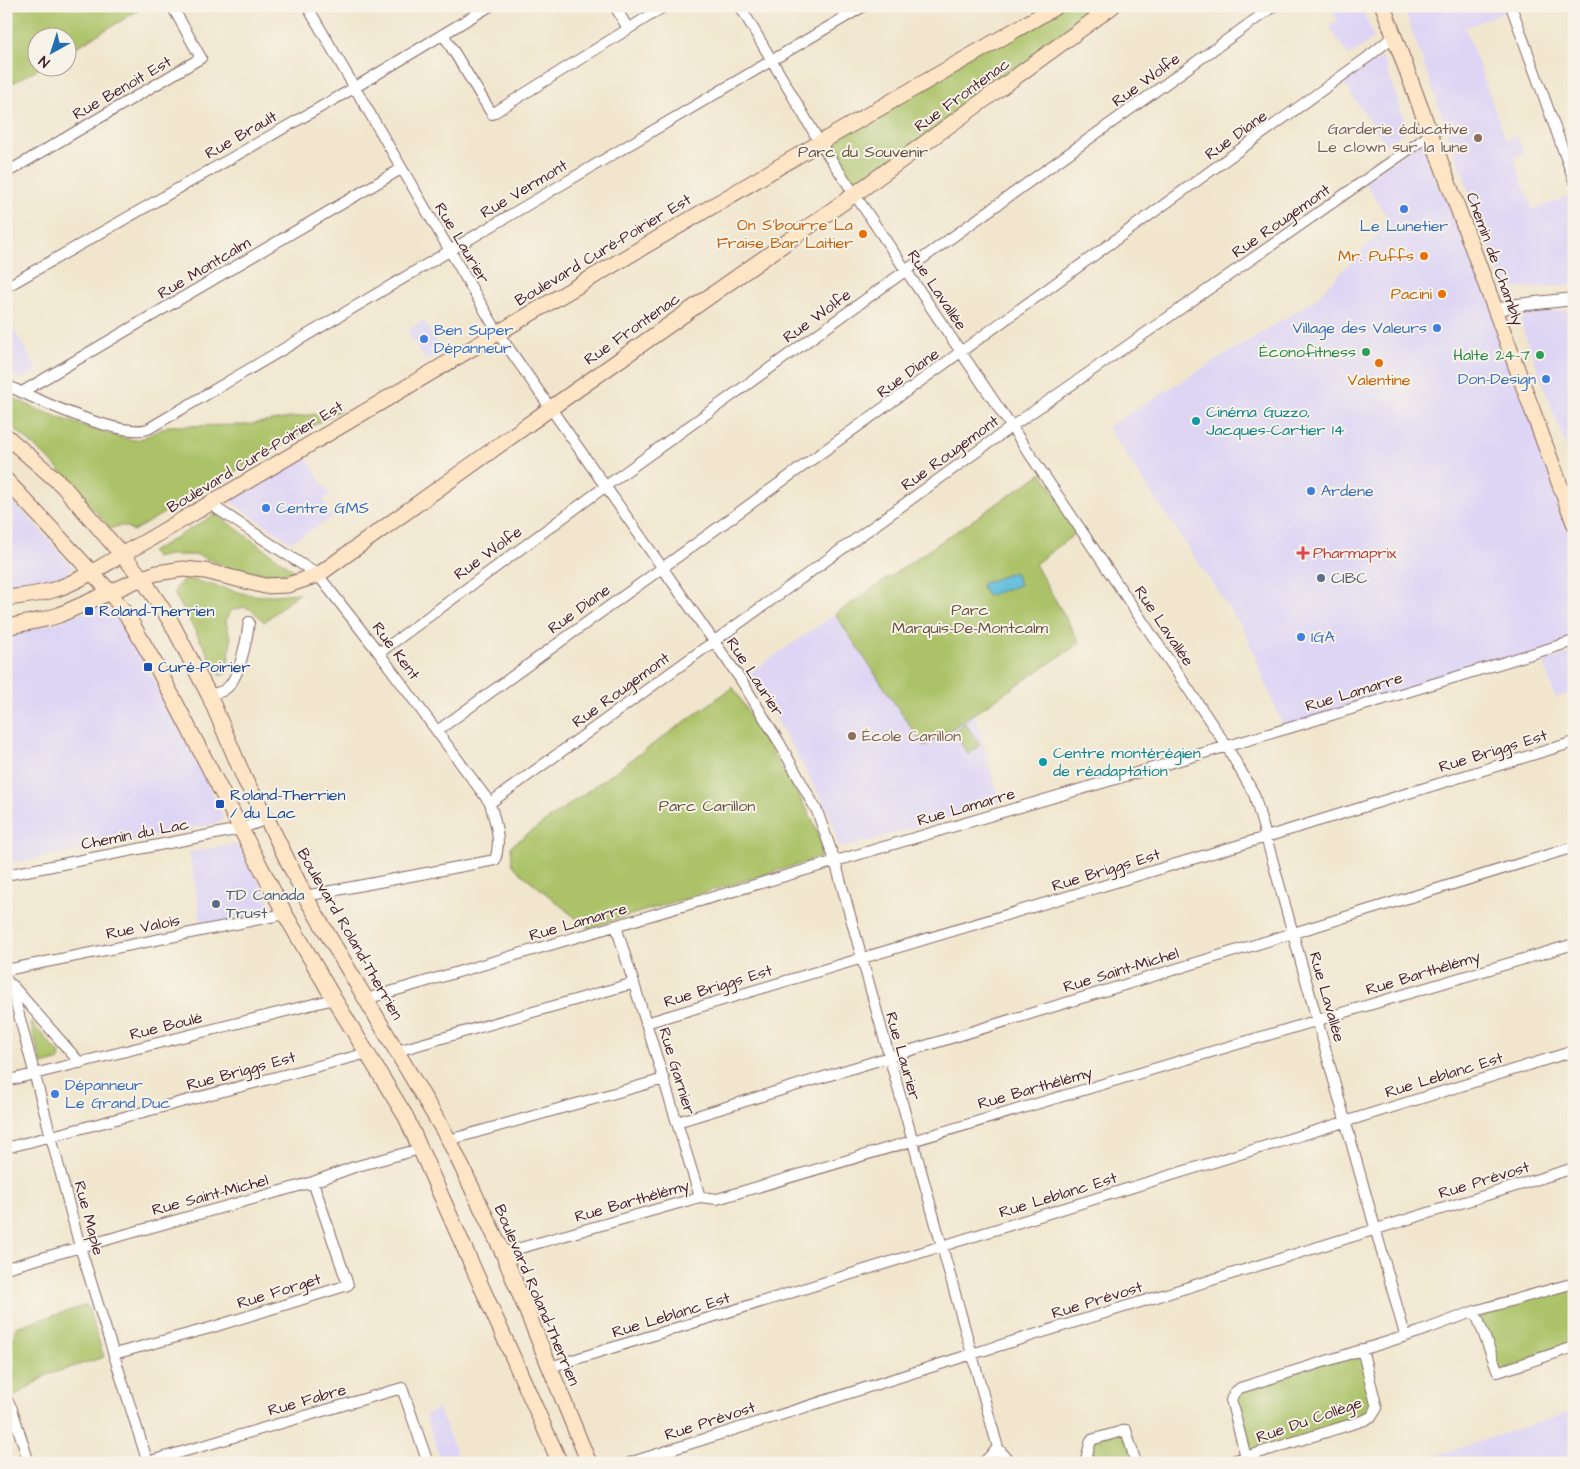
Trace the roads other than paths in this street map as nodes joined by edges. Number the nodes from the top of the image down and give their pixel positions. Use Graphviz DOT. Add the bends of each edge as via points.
graph roads {
  1 [pos="172,6"];
  2 [pos="306,6"];
  3 [pos="490,6"];
  4 [pos="615,6"];
  5 [pos="665,6"];
  6 [pos="740,6"];
  7 [pos="864,6"];
  8 [pos="1057,6"];
  9 [pos="1113,6"];
  10 [pos="1274,6"];
  11 [pos="1383,6"];
  12 [pos="1511,6"];
  13 [pos="628,29"];
  14 [pos="443,34"];
  15 [pos="1394,36"];
  16 [pos="772,60"];
  17 [pos="354,88"];
  18 [pos="1430,134"];
  19 [pos="820,143"];
  20 [pos="401,169"];
  21 [pos="6,173"];
  22 [pos="1574,180"];
  23 [pos="855,194"];
  24 [pos="449,251"];
  25 [pos="906,271"];
  26 [pos="6,287"];
  27 [pos="1574,299"];
  28 [pos="1495,310"];
  29 [pos="498,333"];
  30 [pos="961,353"];
  31 [pos="6,385"];
  32 [pos="22,392"];
  33 [pos="550,408"];
  34 [pos="1011,427"];
  35 [pos="6,436"];
  36 [pos="6,480"];
  37 [pos="604,487"];
  38 [pos="210,504"];
  39 [pos="1574,523"];
  40 [pos="122,554"];
  41 [pos="662,568"];
  42 [pos="90,572"];
  43 [pos="318,575"];
  44 [pos="142,578"];
  45 [pos="110,592"];
  46 [pos="6,598"];
  47 [pos="249,622"];
  48 [pos="6,627"];
  49 [pos="714,642"];
  50 [pos="1574,642"];
  51 [pos="379,652"];
  52 [pos="209,695"];
  53 [pos="437,731"];
  54 [pos="1574,742"];
  55 [pos="1226,746"];
  56 [pos="490,802"];
  57 [pos="267,819"];
  58 [pos="240,829"];
  59 [pos="1266,837"];
  60 [pos="1574,847"];
  61 [pos="834,861"];
  62 [pos="6,875"];
  63 [pos="305,896"];
  64 [pos="285,914"];
  65 [pos="616,926"];
  66 [pos="1293,933"];
  67 [pos="1574,944"];
  68 [pos="861,959"];
  69 [pos="6,970"];
  70 [pos="6,979"];
  71 [pos="634,983"];
  72 [pos="334,999"];
  73 [pos="366,999"];
  74 [pos="1318,1021"];
  75 [pos="646,1024"];
  76 [pos="397,1051"];
  77 [pos="1574,1051"];
  78 [pos="368,1053"];
  79 [pos="888,1057"];
  80 [pos="80,1063"];
  81 [pos="34,1074"];
  82 [pos="664,1079"];
  83 [pos="6,1081"];
  84 [pos="677,1122"];
  85 [pos="1346,1122"];
  86 [pos="51,1136"];
  87 [pos="449,1140"];
  88 [pos="912,1140"];
  89 [pos="6,1148"];
  90 [pos="420,1148"];
  91 [pos="1574,1168"];
  92 [pos="313,1182"];
  93 [pos="700,1197"];
  94 [pos="1376,1229"];
  95 [pos="80,1246"];
  96 [pos="942,1247"];
  97 [pos="503,1253"];
  98 [pos="6,1268"];
  99 [pos="1574,1283"];
  100 [pos="1475,1311"];
  101 [pos="1405,1335"];
  102 [pos="1574,1347"];
  103 [pos="1362,1349"];
  104 [pos="114,1354"];
  105 [pos="972,1354"];
  106 [pos="550,1368"];
  107 [pos="6,1398"];
  108 [pos="998,1448"];
  109 [pos="1246,1457"];
  110 [pos="146,1462"];
  111 [pos="29,1463"];
  112 [pos="428,1463"];
  113 [pos="560,1463"];
  114 [pos="589,1463"];
  115 [pos="629,1463"];
  116 [pos="983,1463"];
  117 [pos="1010,1463"];
  118 [pos="1085,1463"];
  119 [pos="1136,1463"];
  120 [pos="1226,1463"];
  1 -- 21 [label="street, Rue Benoit Est" via="201,58"];
  2 -- 17 [label="street, Rue Laurier"];
  3 -- 14 [label="street, Rue Brault"];
  4 -- 13 [label="street"];
  5 -- 13 [label="street"];
  6 -- 16 [label="street, Rue Lavallée"];
  7 -- 16 [label="street, Rue Vermont"];
  8 -- 19 [label="main road, Boulevard Curé-Poirier Est"];
  9 -- 23 [label="main road, Rue Frontenac"];
  10 -- 25 [label="street, Rue Wolfe"];
  11 -- 15 [label="main road, Chemin de Chambly"];
  12 -- 22 [label="street"];
  13 -- 14 [label="street" via="492,114"];
  14 -- 17 [label="street, Rue Brault"];
  15 -- 18 [label="main road, Chemin de Chambly"];
  15 -- 30 [label="street, Rue Diane"];
  16 -- 19 [label="street, Rue Lavallée"];
  16 -- 24 [label="street, Rue Vermont"];
  17 -- 20 [label="street, Rue Laurier"];
  17 -- 26 [label="street, Rue Brault"];
  18 -- 28 [label="main road, Chemin de Chambly"];
  18 -- 34 [label="street, Rue Rougemont"];
  19 -- 23 [label="street, Rue Lavallée"];
  19 -- 29 [label="main road, Boulevard Curé-Poirier Est"];
  20 -- 24 [label="street, Rue Laurier"];
  20 -- 32 [label="street, Rue Montcalm"];
  23 -- 25 [label="street, Rue Lavallée"];
  23 -- 33 [label="main road, Rue Frontenac"];
  24 -- 29 [label="street, Rue Laurier"];
  24 -- 32 [label="street, Rue Vermont" via="142,431 78,416"];
  25 -- 30 [label="street, Rue Lavallée"];
  25 -- 37 [label="street, Rue Wolfe"];
  27 -- 28 [label="street"];
  28 -- 39 [label="main road, Chemin de Chambly"];
  29 -- 33 [label="street, Rue Laurier"];
  29 -- 38 [label="main road, Boulevard Curé-Poirier Est"];
  30 -- 34 [label="street, Rue Lavallée"];
  30 -- 41 [label="street, Rue Diane"];
  31 -- 32 [label="street"];
  33 -- 37 [label="street, Rue Laurier"];
  33 -- 43 [label="main road, Rue Frontenac"];
  34 -- 49 [label="street, Rue Rougemont"];
  34 -- 55 [label="street, Rue Lavallée"];
  35 -- 40 [label="main road, Boulevard Roland-Therrien" via="62,486"];
  36 -- 42 [label="main road"];
  37 -- 41 [label="street, Rue Laurier"];
  37 -- 51 [label="street, Rue Wolfe"];
  38 -- 40 [label="main road, Boulevard Curé-Poirier Est"];
  38 -- 43 [label="street, Rue Kent"];
  40 -- 42 [label="main road, Boulevard Curé-Poirier Est"];
  40 -- 44 [label="main road, Boulevard Roland-Therrien"];
  41 -- 49 [label="street, Rue Laurier"];
  41 -- 53 [label="street, Rue Diane"];
  42 -- 45 [label="main road"];
  42 -- 46 [label="main road, Boulevard Curé-Poirier Est" via="54,590"];
  43 -- 44 [label="main road, Rue Frontenac" via="288,585 265,586 205,571 183,569"];
  43 -- 51 [label="street, Rue Kent"];
  44 -- 45 [label="main road"];
  44 -- 52 [label="main road, Boulevard Roland-Therrien" via="171,622"];
  45 -- 48 [label="main road" via="46,619"];
  45 -- 58 [label="main road" via="158,669"];
  47 -- 52 [label="street" via="233,679 225,690"];
  49 -- 56 [label="street, Rue Rougemont"];
  49 -- 61 [label="street, Rue Laurier" via="784,750 817,811"];
  50 -- 55 [label="street, Rue Lamarre"];
  51 -- 53 [label="street, Rue Kent"];
  52 -- 57 [label="main road, Boulevard Roland-Therrien" via="245,780"];
  53 -- 56 [label="street, Rue Kent"];
  54 -- 59 [label="street, Rue Briggs Est"];
  55 -- 59 [label="street, Rue Lavallée" via="1254,794"];
  55 -- 61 [label="street, Rue Lamarre"];
  56 -- 63 [label="street, Rue Kent" via="499,846 495,860"];
  57 -- 58 [label="street, Chemin du Lac"];
  57 -- 63 [label="main road, Boulevard Roland-Therrien"];
  58 -- 62 [label="street, Chemin du Lac"];
  58 -- 64 [label="main road"];
  59 -- 66 [label="street, Rue Lavallée"];
  59 -- 68 [label="street, Rue Briggs Est"];
  60 -- 66 [label="street, Rue Saint-Michel"];
  61 -- 65 [label="street, Rue Lamarre"];
  61 -- 68 [label="street, Rue Laurier"];
  63 -- 73 [label="main road, Boulevard Roland-Therrien"];
  64 -- 69 [label="street, Rue Valois"];
  64 -- 72 [label="main road"];
  65 -- 71 [label="street, Rue Garnier"];
  65 -- 73 [label="street, Rue Lamarre"];
  66 -- 74 [label="street, Rue Lavallée"];
  66 -- 79 [label="street, Rue Saint-Michel"];
  67 -- 74 [label="street, Rue Barthélémy"];
  68 -- 75 [label="street, Rue Briggs Est"];
  68 -- 79 [label="street, Rue Laurier"];
  70 -- 80 [label="street, Rue Maple"];
  70 -- 81 [label="street, Rue Maple" via="12,989"];
  71 -- 75 [label="street, Rue Garnier"];
  71 -- 76 [label="street"];
  72 -- 78 [label="main road"];
  72 -- 80 [label="street, Rue Boulé"];
  73 -- 76 [label="main road, Boulevard Roland-Therrien"];
  74 -- 85 [label="street, Rue Lavallée"];
  74 -- 88 [label="street, Rue Barthélémy"];
  75 -- 82 [label="street, Rue Garnier"];
  76 -- 87 [label="main road, Boulevard Roland-Therrien"];
  77 -- 85 [label="street, Rue Leblanc Est"];
  78 -- 86 [label="street, Rue Briggs Est"];
  78 -- 90 [label="main road"];
  79 -- 84 [label="street, Rue Saint-Michel"];
  79 -- 88 [label="street, Rue Laurier"];
  80 -- 81 [label="street, Rue Boulé"];
  81 -- 83 [label="street, Rue Boulé"];
  81 -- 86 [label="street, Rue Maple"];
  82 -- 84 [label="street, Rue Garnier"];
  82 -- 87 [label="street"];
  84 -- 93 [label="street, Rue Garnier"];
  85 -- 94 [label="street, Rue Lavallée"];
  85 -- 96 [label="street, Rue Leblanc Est"];
  86 -- 89 [label="street, Rue Briggs Est"];
  86 -- 95 [label="street, Rue Maple"];
  87 -- 97 [label="main road, Boulevard Roland-Therrien"];
  88 -- 93 [label="street, Rue Barthélémy" via="717,1199"];
  88 -- 96 [label="street, Rue Laurier"];
  90 -- 92 [label="street, Rue Saint-Michel"];
  90 -- 113 [label="main road"];
  91 -- 94 [label="street, Rue Prévost"];
  92 -- 95 [label="street, Rue Saint-Michel"];
  92 -- 104 [label="street, Rue Forget" via="348,1285"];
  93 -- 97 [label="street, Rue Barthélémy"];
  94 -- 101 [label="street, Rue Lavallée"];
  94 -- 105 [label="street, Rue Prévost"];
  95 -- 98 [label="street, Rue Saint-Michel"];
  95 -- 104 [label="street, Rue Maple"];
  96 -- 105 [label="street, Rue Laurier"];
  96 -- 106 [label="street, Rue Leblanc Est"];
  97 -- 106 [label="main road, Boulevard Roland-Therrien"];
  99 -- 100 [label="street, Rue Du Collège"];
  100 -- 101 [label="street, Rue Du Collège"];
  100 -- 102 [label="street" via="1498,1372"];
  101 -- 103 [label="street, Rue Du Collège"];
  103 -- 109 [label="street, Rue Du Collège" via="1240,1388 1234,1393 1232,1400"];
  103 -- 109 [label="street, Rue Du Collège" via="1377,1408 1372,1416"];
  104 -- 110 [label="street, Rue Maple"];
  105 -- 108 [label="street, Rue Laurier"];
  105 -- 115 [label="street, Rue Prévost"];
  106 -- 114 [label="main road, Boulevard Roland-Therrien"];
  107 -- 111 [label="street"];
  108 -- 116 [label="street"];
  108 -- 117 [label="street"];
  109 -- 120 [label="street, Rue Du Collège"];
  110 -- 112 [label="street, Rue Fabre" via="402,1388"];
  118 -- 119 [label="street" via="1091,1440 1126,1430"];
}
